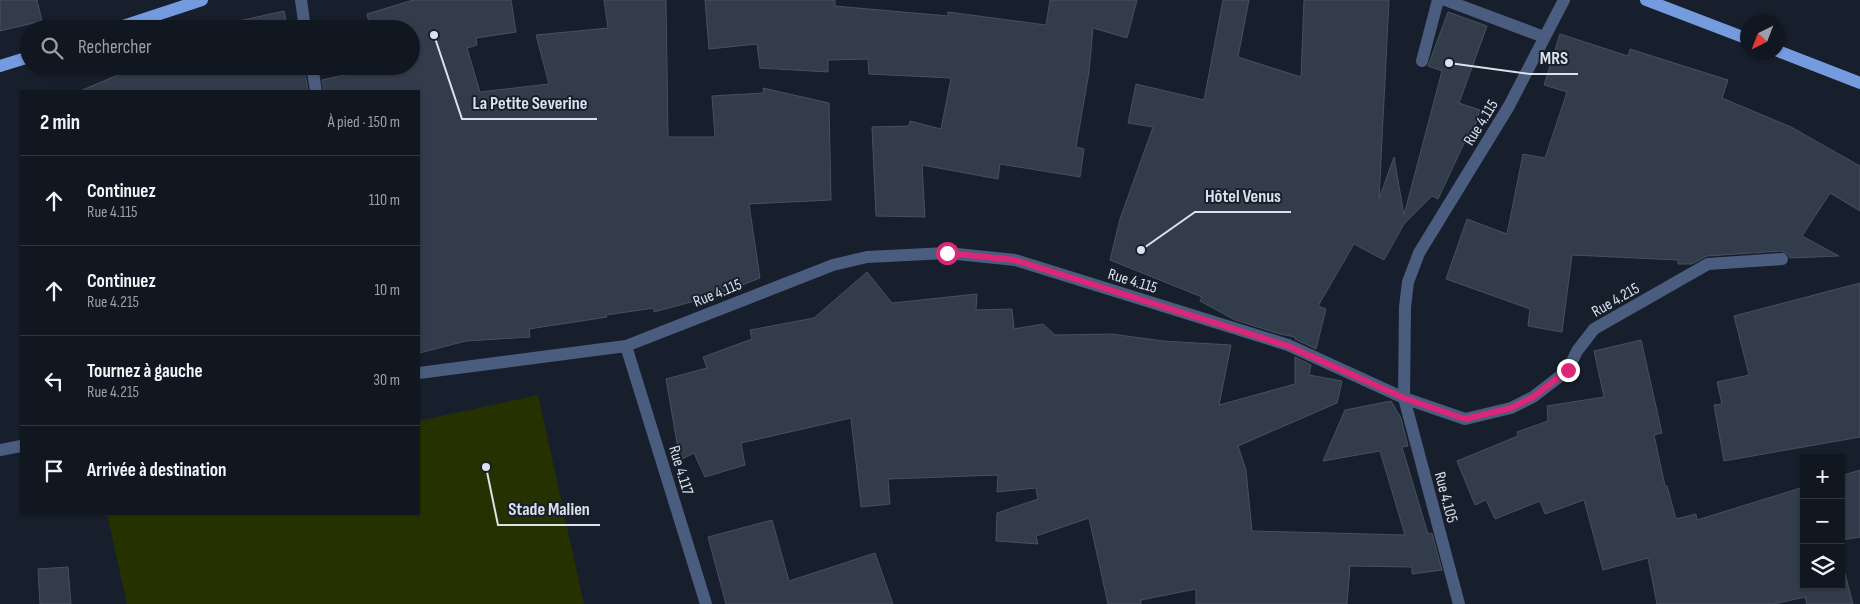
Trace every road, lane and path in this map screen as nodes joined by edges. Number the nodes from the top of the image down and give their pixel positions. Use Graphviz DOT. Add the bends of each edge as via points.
graph roads {
  1 [pos="202,0"];
  2 [pos="301,0"];
  3 [pos="1438,0"];
  4 [pos="1445,0"];
  5 [pos="1564,0"];
  6 [pos="1646,0"];
  7 [pos="141,20"];
  8 [pos="304,20"];
  9 [pos="1740,36"];
  10 [pos="1544,37"];
  11 [pos="1785,54"];
  12 [pos="20,60"];
  13 [pos="1422,61"];
  14 [pos="0,66"];
  15 [pos="313,75"];
  16 [pos="1860,83"];
  17 [pos="316,90"];
  18 [pos="1782,259"];
  19 [pos="626,346"];
  20 [pos="420,372"];
  21 [pos="1404,398"];
  22 [pos="20,446"];
  23 [pos="0,450"];
  24 [pos="706,604"];
  25 [pos="1458,604"];
  1 -- 7 [label="main road"];
  2 -- 8 [label="street"];
  3 -- 13 [label="street"];
  4 -- 10 [label="street"];
  5 -- 10 [label="street, Rue 4.115"];
  6 -- 9 [label="main road"];
  10 -- 21 [label="street, Rue 4.115" via="1509,106 1419,253 1408,282 1405,307"];
  11 -- 16 [label="main road"];
  12 -- 14 [label="main road"];
  15 -- 17 [label="street"];
  18 -- 21 [label="street, Rue 4.215" via="1708,264 1594,329 1577,351 1568,370 1533,397 1511,408 1465,419"];
  19 -- 20 [label="street, Rue 4.115"];
  19 -- 21 [label="street, Rue 4.115" via="833,265 867,257 947,253 1015,260 1279,342"];
  19 -- 24 [label="street, Rue 4.117"];
  21 -- 25 [label="street, Rue 4.105"];
  22 -- 23 [label="street"];
}
